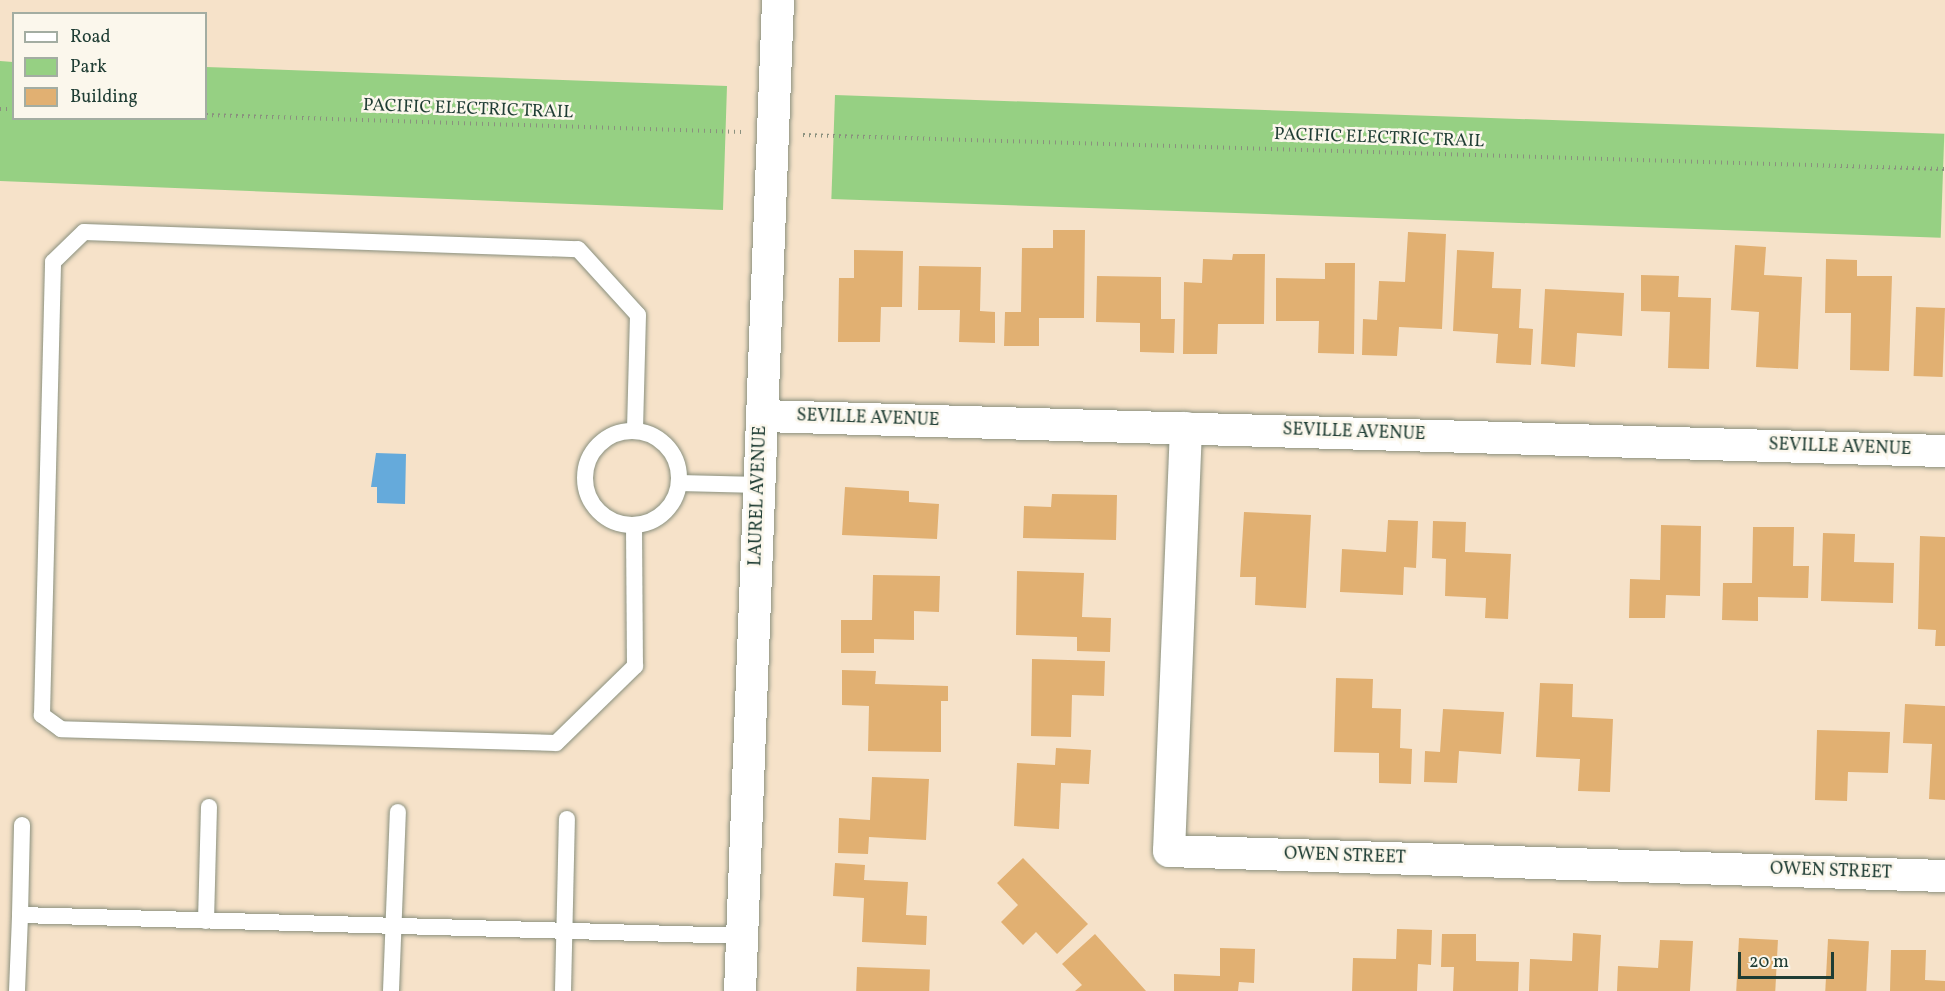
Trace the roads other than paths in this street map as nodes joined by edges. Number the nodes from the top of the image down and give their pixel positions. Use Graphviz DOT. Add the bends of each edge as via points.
graph roads {
  1 [pos="778,0"];
  2 [pos="763,416"];
  3 [pos="1186,428"];
  4 [pos="635,431"];
  5 [pos="1945,451"];
  6 [pos="679,483"];
  7 [pos="760,485"];
  8 [pos="634,526"];
  9 [pos="209,807"];
  10 [pos="398,812"];
  11 [pos="567,819"];
  12 [pos="22,825"];
  13 [pos="1945,876"];
  14 [pos="20,915"];
  15 [pos="206,921"];
  16 [pos="393,926"];
  17 [pos="565,931"];
  18 [pos="743,936"];
  19 [pos="17,991"];
  20 [pos="392,991"];
  21 [pos="563,991"];
  22 [pos="741,991"];
  1 -- 2 [label="street, LAUREL AVENUE"];
  2 -- 3 [label="street, SEVILLE AVENUE"];
  2 -- 7 [label="street, LAUREL AVENUE"];
  3 -- 5 [label="street, SEVILLE AVENUE"];
  3 -- 13 [label="street, OWEN STREET" via="1169,851"];
  4 -- 6 [label="lane" via="663,442 678,468"];
  4 -- 8 [label="lane" via="606,438 587,463 584,478 594,507 605,517"];
  4 -- 8 [label="lane" via="638,315 578,249 84,232 53,262 42,715 61,729 556,743 635,666"];
  6 -- 7 [label="lane"];
  6 -- 8 [label="lane" via="670,507"];
  7 -- 18 [label="street, LAUREL AVENUE"];
  9 -- 15 [label="lane"];
  10 -- 16 [label="lane"];
  11 -- 17 [label="lane"];
  12 -- 14 [label="lane"];
  14 -- 15 [label="lane"];
  14 -- 19 [label="lane"];
  15 -- 16 [label="lane"];
  16 -- 17 [label="lane"];
  16 -- 20 [label="lane"];
  17 -- 18 [label="lane"];
  17 -- 21 [label="lane"];
  18 -- 22 [label="street, LAUREL AVENUE"];
}
